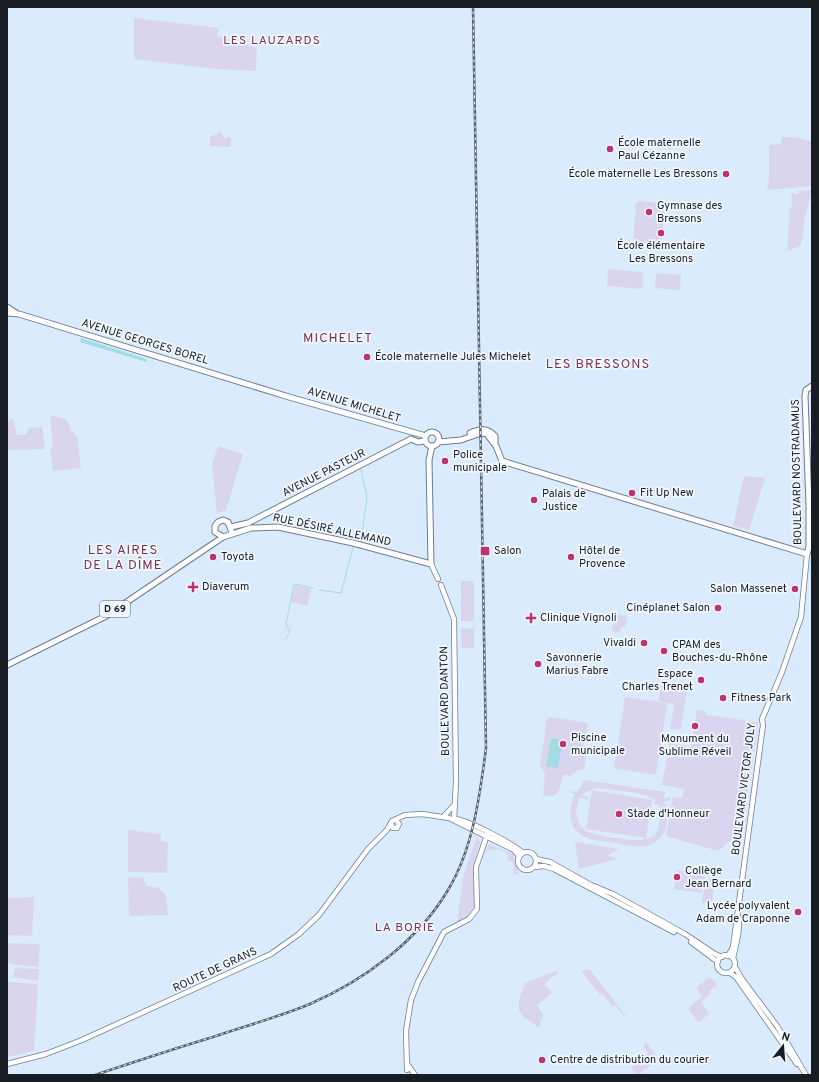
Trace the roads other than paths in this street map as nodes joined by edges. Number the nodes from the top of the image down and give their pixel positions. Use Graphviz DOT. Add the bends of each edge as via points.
graph roads {
  1 [pos="7,307"];
  2 [pos="7,313"];
  3 [pos="18,314"];
  4 [pos="812,386"];
  5 [pos="276,392"];
  6 [pos="426,439"];
  7 [pos="438,440"];
  8 [pos="432,446"];
  9 [pos="259,518"];
  10 [pos="261,526"];
  11 [pos="231,527"];
  12 [pos="229,533"];
  13 [pos="220,536"];
  14 [pos="810,554"];
  15 [pos="431,564"];
  16 [pos="7,665"];
  17 [pos="455,804"];
  18 [pos="444,816"];
  19 [pos="454,819"];
  20 [pos="488,835"];
  21 [pos="521,855"];
  22 [pos="536,859"];
  23 [pos="534,867"];
  24 [pos="722,957"];
  25 [pos="731,957"];
  26 [pos="718,962"];
  27 [pos="735,967"];
  28 [pos="730,972"];
  29 [pos="7,1064"];
  30 [pos="407,1072"];
  31 [pos="806,1074"];
  32 [pos="414,1075"];
  1 -- 3 [label="main road"];
  2 -- 3 [label="main road, AVENUE GEORGES BOREL"];
  3 -- 5 [label="main road, AVENUE GEORGES BOREL"];
  4 -- 14 [label="main road, BOULEVARD NOSTRADAMUS" via="806,390"];
  5 -- 6 [label="main road, AVENUE MICHELET"];
  6 -- 7 [label="main road" via="429,433 434,433"];
  6 -- 8 [label="main road"];
  6 -- 9 [label="main road, AVENUE PASTEUR" via="418,442 411,439"];
  7 -- 8 [label="main road"];
  7 -- 14 [label="main road" via="458,438 482,429 490,431 502,461"];
  8 -- 15 [label="main road" via="428,460"];
  9 -- 10 [label="main road"];
  9 -- 11 [label="main road, AVENUE PASTEUR" via="243,526"];
  10 -- 12 [label="main road, RUE DÉSIRÉ ALLEMAND"];
  10 -- 15 [label="main road, RUE DÉSIRÉ ALLEMAND" via="278,527 353,543"];
  11 -- 12 [label="main road"];
  11 -- 13 [label="main road" via="226,521 218,522 214,528"];
  12 -- 13 [label="main road"];
  13 -- 16 [label="main road, D 69" via="106,616"];
  14 -- 25 [label="main road, BOULEVARD VICTOR JOLY" via="798,628 762,719 736,947"];
  15 -- 17 [label="main road, BOULEVARD DANTON" via="438,579 442,581 441,585 454,619"];
  17 -- 18 [label="main road"];
  17 -- 19 [label="main road, BOULEVARD DANTON"];
  18 -- 19 [label="main road"];
  18 -- 29 [label="main road, ROUTE DE GRANS" via="422,814 403,816 397,821 392,821 392,826 368,850 319,915 299,934 271,954 81,1040 46,1054"];
  19 -- 20 [label="main road" via="460,819"];
  20 -- 21 [label="main road"];
  20 -- 30 [label="main road" via="476,866 477,909 469,919 446,930 442,935 411,1000 406,1031"];
  21 -- 22 [label="main road" via="530,853"];
  21 -- 23 [label="main road" via="518,864 521,868 527,870"];
  22 -- 23 [label="main road"];
  22 -- 24 [label="main road" via="550,862 613,894"];
  23 -- 26 [label="main road" via="554,869 603,894 683,937"];
  24 -- 25 [label="main road"];
  24 -- 26 [label="main road"];
  25 -- 27 [label="main road"];
  26 -- 28 [label="main road" via="721,971"];
  27 -- 28 [label="main road"];
  27 -- 31 [label="main road" via="777,1026"];
  28 -- 31 [label="main road"];
  30 -- 32 [label="main road"];
}
